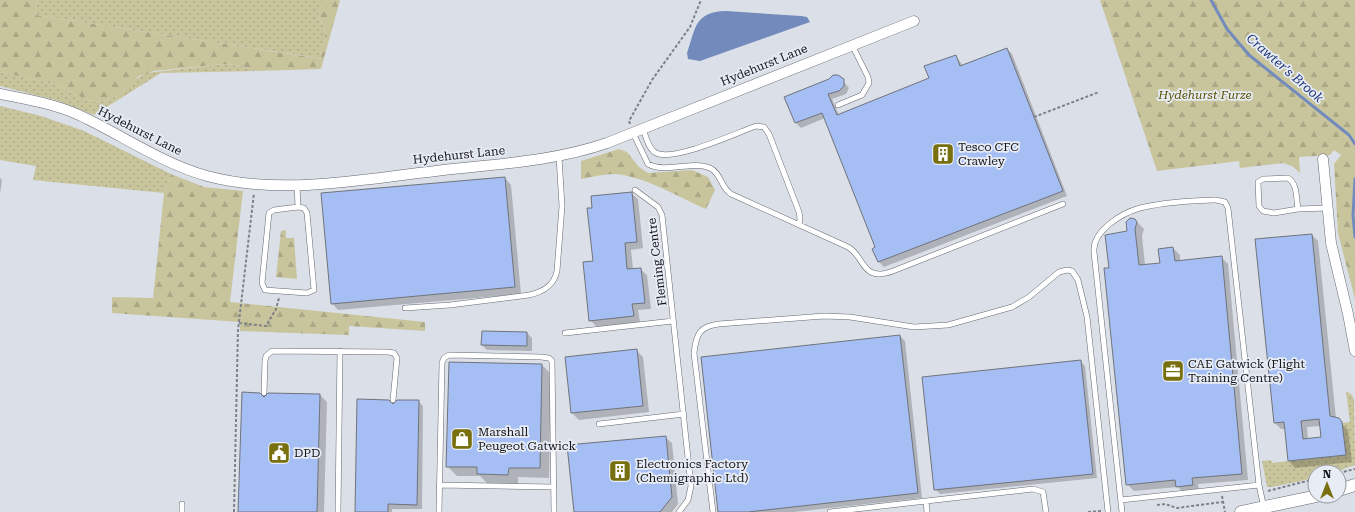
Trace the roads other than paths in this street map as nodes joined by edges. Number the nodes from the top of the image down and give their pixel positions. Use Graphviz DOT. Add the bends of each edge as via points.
graph roads {
  1 [pos="914,21"];
  2 [pos="851,44"];
  3 [pos="0,94"];
  4 [pos="838,105"];
  5 [pos="643,129"];
  6 [pos="633,133"];
  7 [pos="559,157"];
  8 [pos="1323,159"];
  9 [pos="297,185"];
  10 [pos="634,190"];
  11 [pos="1063,204"];
  12 [pos="298,207"];
  13 [pos="1327,208"];
  14 [pos="1298,210"];
  15 [pos="798,225"];
  16 [pos="405,308"];
  17 [pos="674,321"];
  18 [pos="565,333"];
  19 [pos="340,351"];
  20 [pos="1355,351"];
  21 [pos="264,393"];
  22 [pos="393,400"];
  23 [pos="684,414"];
  24 [pos="599,424"];
  25 [pos="439,485"];
  26 [pos="1259,485"];
  27 [pos="554,487"];
  28 [pos="1307,498"];
  29 [pos="1120,500"];
  30 [pos="926,501"];
  31 [pos="182,504"];
  32 [pos="1264,508"];
  33 [pos="1108,511"];
  34 [pos="182,512"];
  35 [pos="338,512"];
  36 [pos="439,512"];
  37 [pos="554,512"];
  38 [pos="679,512"];
  39 [pos="713,512"];
  40 [pos="830,512"];
  41 [pos="927,512"];
  42 [pos="1046,512"];
  43 [pos="1122,512"];
  44 [pos="1241,512"];
  1 -- 2 [label="street, Hydehurst Lane"];
  2 -- 4 [label="lane" via="868,76 869,83 860,96"];
  2 -- 5 [label="street, Hydehurst Lane"];
  3 -- 9 [label="street, Hydehurst Lane" via="78,115 191,171 254,184"];
  5 -- 6 [label="street, Hydehurst Lane"];
  5 -- 15 [label="lane" via="651,149 660,154 687,152 756,126 764,127 799,212"];
  6 -- 7 [label="street, Hydehurst Lane" via="584,151"];
  6 -- 15 [label="lane" via="648,164 657,167 698,166 712,169 731,194"];
  7 -- 9 [label="street, Hydehurst Lane"];
  7 -- 16 [label="lane" via="562,198 557,271 554,281 549,286 529,295"];
  8 -- 13 [label="street"];
  9 -- 12 [label="lane"];
  10 -- 17 [label="lane, Fleming Centre" via="661,212"];
  11 -- 15 [label="lane" via="883,274 866,269 851,248"];
  12 -- 12 [label="lane" via="304,208 307,212 315,289 307,294 265,290 263,285 268,214 274,210"];
  13 -- 14 [label="lane"];
  13 -- 20 [label="street" via="1331,244"];
  14 -- 14 [label="lane" via="1295,187 1289,178 1258,182 1259,203 1263,212"];
  17 -- 18 [label="lane, Fleming Centre"];
  17 -- 23 [label="lane, Fleming Centre"];
  19 -- 21 [label="lane" via="272,351 266,356 265,361"];
  19 -- 22 [label="lane" via="394,353 397,358"];
  19 -- 35 [label="lane"];
  23 -- 24 [label="lane"];
  23 -- 38 [label="lane, Fleming Centre" via="692,486 688,500"];
  25 -- 27 [label="lane"];
  25 -- 27 [label="lane" via="442,363 446,356 541,357 552,361"];
  25 -- 36 [label="lane"];
  26 -- 29 [label="lane"];
  26 -- 29 [label="lane" via="1227,204 1216,200 1140,208 1111,224 1097,235 1094,241"];
  26 -- 32 [label="lane"];
  27 -- 37 [label="lane"];
  28 -- 32 [label="street"];
  29 -- 43 [label="lane"];
  30 -- 40 [label="lane"];
  30 -- 41 [label="lane"];
  30 -- 42 [label="lane" via="1036,489 1044,494"];
  31 -- 34 [label="lane"];
  32 -- 44 [label="street"];
  33 -- 39 [label="lane" via="1086,310 1077,277 1072,271 1067,270 1055,275 1029,297 1012,307 948,325 910,327 850,317 824,316 719,324 703,328 694,353"];
}
